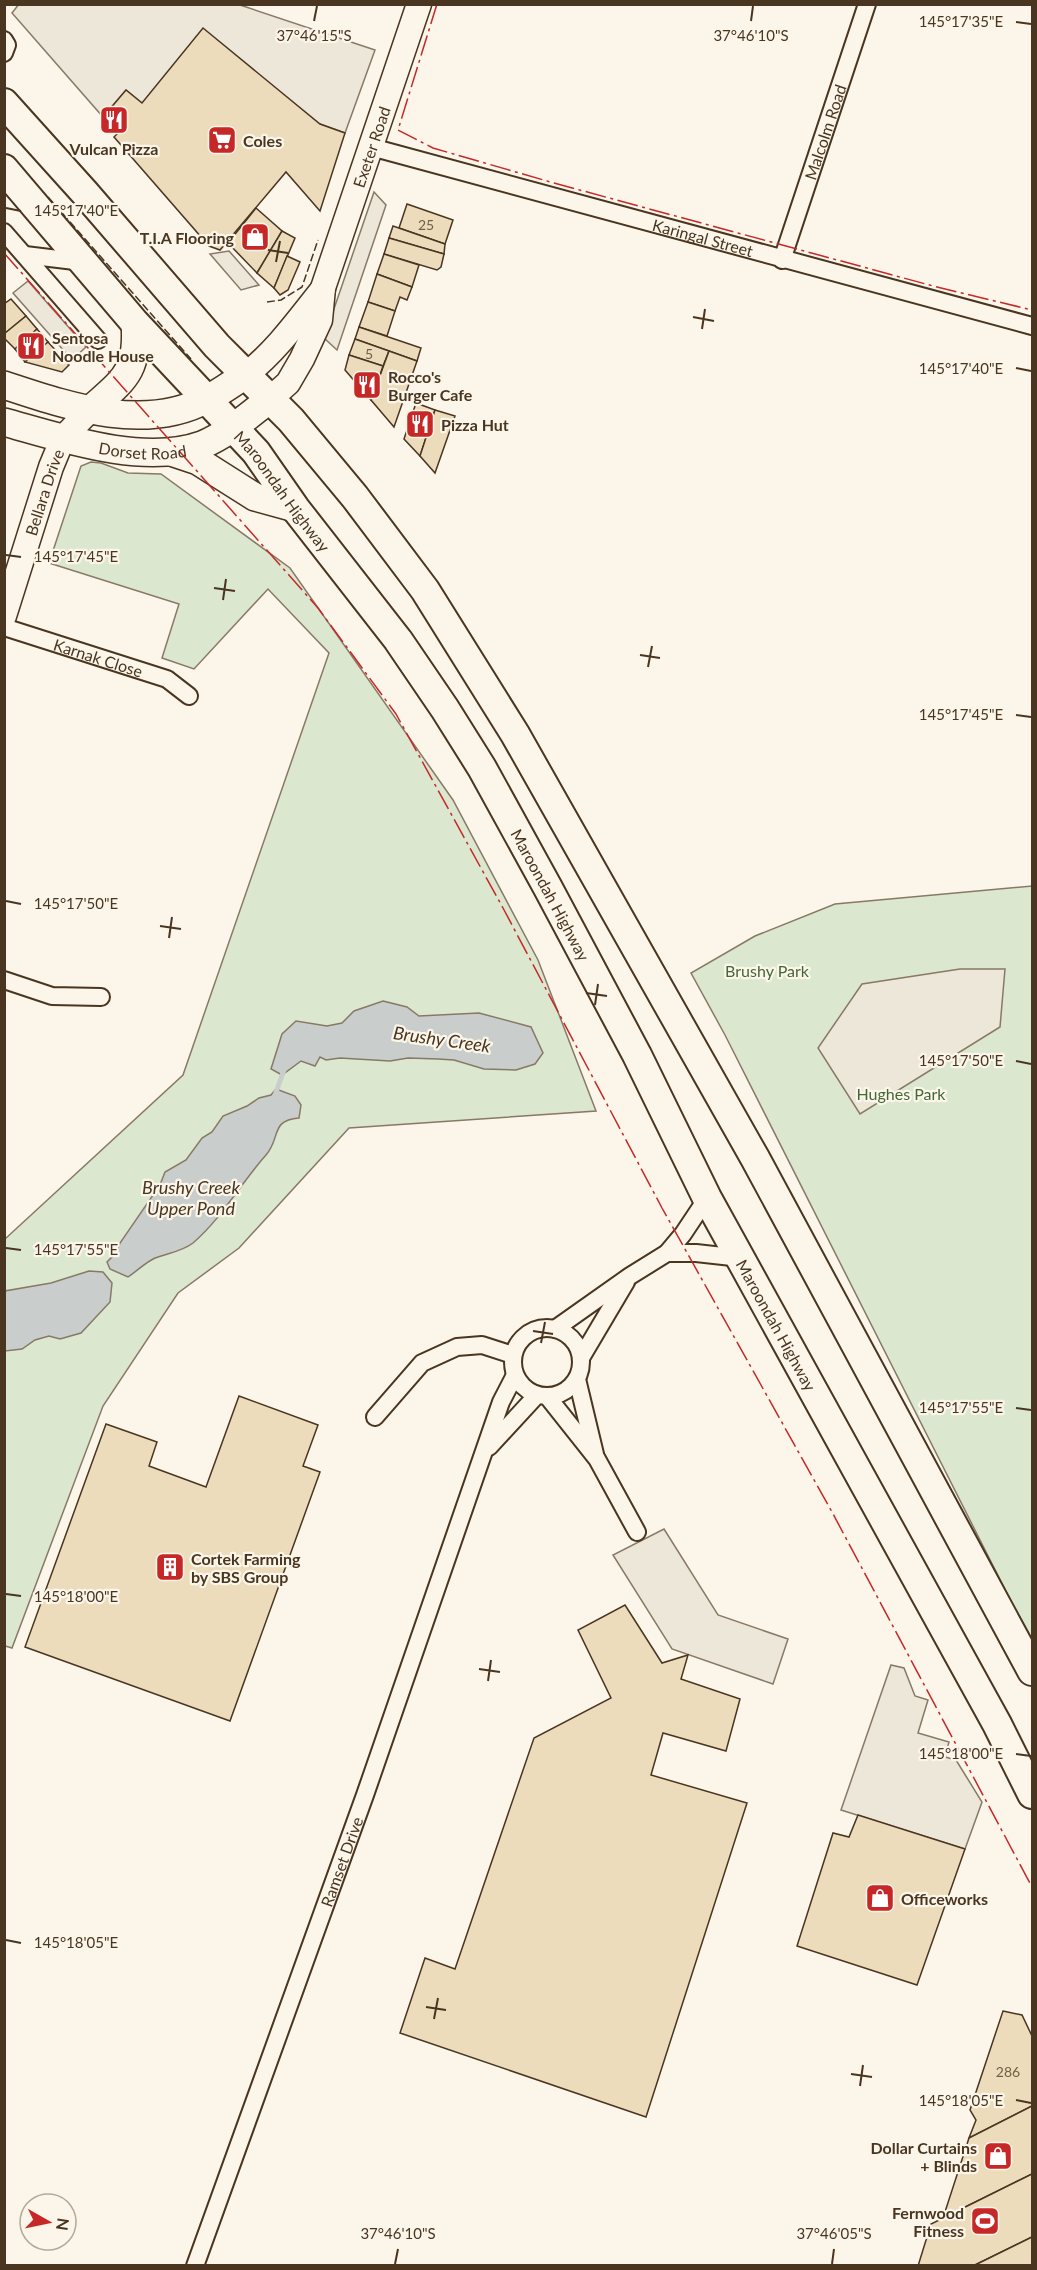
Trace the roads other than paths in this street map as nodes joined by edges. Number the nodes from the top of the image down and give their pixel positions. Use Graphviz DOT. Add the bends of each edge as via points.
graph roads {
  1 [pos="419,4"];
  2 [pos="867,4"];
  3 [pos="4,40"];
  4 [pos="4,53"];
  5 [pos="4,103"];
  6 [pos="371,147"];
  7 [pos="4,169"];
  8 [pos="4,232"];
  9 [pos="25,255"];
  10 [pos="782,260"];
  11 [pos="83,262"];
  12 [pos="323,288"];
  13 [pos="135,323"];
  14 [pos="1032,326"];
  15 [pos="98,340"];
  16 [pos="247,374"];
  17 [pos="4,386"];
  18 [pos="270,399"];
  19 [pos="206,400"];
  20 [pos="89,411"];
  21 [pos="4,422"];
  22 [pos="232,428"];
  23 [pos="63,438"];
  24 [pos="171,453"];
  25 [pos="295,507"];
  26 [pos="4,616"];
  27 [pos="4,627"];
  28 [pos="189,696"];
  29 [pos="4,980"];
  30 [pos="101,997"];
  31 [pos="707,1198"];
  32 [pos="667,1254"];
  33 [pos="741,1258"];
  34 [pos="630,1276"];
  35 [pos="555,1329"];
  36 [pos="513,1355"];
  37 [pos="581,1358"];
  38 [pos="515,1375"];
  39 [pos="577,1379"];
  40 [pos="542,1395"];
  41 [pos="375,1417"];
  42 [pos="482,1454"];
  43 [pos="597,1459"];
  44 [pos="637,1532"];
  45 [pos="1032,1671"];
  46 [pos="1032,1794"];
  47 [pos="195,2265"];
  1 -- 6 [label="main road, Exeter Road"];
  2 -- 10 [label="street, Malcolm Road"];
  3 -- 4 [label="street"];
  5 -- 16 [label="highway" via="217,346"];
  6 -- 10 [label="street, Karingal Street"];
  6 -- 12 [label="main road, Exeter Road"];
  7 -- 11 [label="highway, Maroondah Highway"];
  8 -- 9 [label="street"];
  9 -- 11 [label="street"];
  9 -- 15 [label="street"];
  10 -- 14 [label="street, Karingal Street"];
  11 -- 13 [label="highway, Maroondah Highway"];
  12 -- 16 [label="main road, Exeter Road" via="284,339"];
  12 -- 18 [label="main road, Exeter Road" via="320,320 302,359 288,383"];
  13 -- 19 [label="highway, Maroondah Highway"];
  13 -- 20 [label="main road" via="136,342 130,369"];
  16 -- 18 [label="highway"];
  16 -- 19 [label="main road, Dorset Road"];
  17 -- 20 [label="main road, Dorset Road"];
  18 -- 22 [label="main road, Dorset Road"];
  18 -- 45 [label="highway" via="355,497 424,590 515,734 814,1265"];
  19 -- 20 [label="main road, Dorset Road" via="154,414"];
  19 -- 22 [label="highway, Maroondah Highway"];
  20 -- 23 [label="main road, Bellara Drive"];
  21 -- 23 [label="main road, Dorset Road"];
  22 -- 24 [label="main road, Dorset Road" via="201,445"];
  22 -- 25 [label="highway, Maroondah Highway" via="256,452"];
  23 -- 24 [label="main road, Dorset Road" via="126,450"];
  23 -- 26 [label="main road, Bellara Drive"];
  24 -- 25 [label="main road" via="198,461 255,497"];
  25 -- 31 [label="highway, Maroondah Highway" via="398,640 482,768 637,1055"];
  27 -- 28 [label="street, Karnak Close" via="167,679"];
  29 -- 30 [label="street" via="52,996"];
  31 -- 32 [label="street"];
  31 -- 33 [label="highway, Maroondah Highway"];
  32 -- 33 [label="street"];
  32 -- 34 [label="street"];
  33 -- 46 [label="highway, Maroondah Highway"];
  34 -- 35 [label="street"];
  34 -- 37 [label="street"];
  35 -- 36 [label="street" via="533,1331 517,1345"];
  35 -- 37 [label="street" via="573,1340"];
  36 -- 38 [label="street"];
  36 -- 41 [label="street" via="482,1345 457,1347 422,1363"];
  37 -- 39 [label="street"];
  38 -- 40 [label="street" via="528,1390"];
  38 -- 42 [label="street, Ramset Drive"];
  39 -- 40 [label="street" via="564,1392"];
  39 -- 43 [label="street"];
  40 -- 42 [label="street, Ramset Drive"];
  40 -- 43 [label="street"];
  42 -- 47 [label="street, Ramset Drive" via="365,1795"];
  43 -- 44 [label="street"];
}
